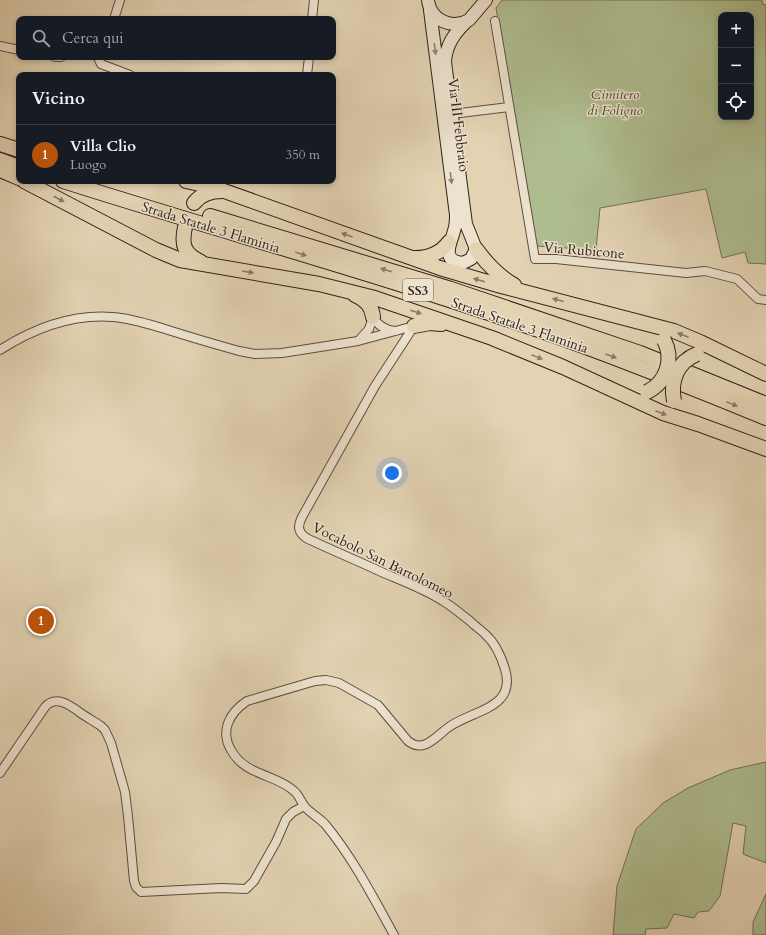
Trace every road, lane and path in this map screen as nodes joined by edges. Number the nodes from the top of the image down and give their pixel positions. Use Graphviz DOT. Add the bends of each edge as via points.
graph roads {
  1 [pos="120,0"];
  2 [pos="314,0"];
  3 [pos="486,0"];
  4 [pos="428,3"];
  5 [pos="115,16"];
  6 [pos="312,16"];
  7 [pos="495,21"];
  8 [pos="466,22"];
  9 [pos="0,46"];
  10 [pos="16,49"];
  11 [pos="98,60"];
  12 [pos="309,60"];
  13 [pos="122,72"];
  14 [pos="307,72"];
  15 [pos="509,107"];
  16 [pos="452,114"];
  17 [pos="0,144"];
  18 [pos="16,149"];
  19 [pos="0,151"];
  20 [pos="16,157"];
  21 [pos="0,160"];
  22 [pos="16,166"];
  23 [pos="0,170"];
  24 [pos="16,177"];
  25 [pos="30,184"];
  26 [pos="73,184"];
  27 [pos="102,184"];
  28 [pos="200,184"];
  29 [pos="223,191"];
  30 [pos="194,203"];
  31 [pos="185,227"];
  32 [pos="449,242"];
  33 [pos="476,249"];
  34 [pos="410,258"];
  35 [pos="210,266"];
  36 [pos="344,290"];
  37 [pos="531,293"];
  38 [pos="766,300"];
  39 [pos="373,317"];
  40 [pos="455,325"];
  41 [pos="656,325"];
  42 [pos="414,326"];
  43 [pos="395,331"];
  44 [pos="358,341"];
  45 [pos="0,350"];
  46 [pos="719,351"];
  47 [pos="766,374"];
  48 [pos="627,396"];
  49 [pos="766,404"];
  50 [pos="766,418"];
  51 [pos="698,424"];
  52 [pos="766,449"];
  53 [pos="0,774"];
  54 [pos="304,806"];
  55 [pos="394,935"];
  1 -- 5 [label="street"];
  2 -- 6 [label="street"];
  3 -- 8 [label="main road"];
  4 -- 8 [label="main road" via="444,22"];
  4 -- 32 [label="main road, Via III Febbraio, one-way" via="456,215 455,227"];
  7 -- 15 [label="street, Via Rubicone"];
  8 -- 16 [label="main road" via="452,36 445,57"];
  9 -- 10 [label="street"];
  11 -- 13 [label="street" via="101,64"];
  12 -- 14 [label="street"];
  15 -- 16 [label="street"];
  15 -- 38 [label="street, Via Rubicone" via="535,259 686,273 705,271 737,279 758,298"];
  16 -- 33 [label="main road" via="466,224"];
  17 -- 18 [label="highway"];
  19 -- 20 [label="highway"];
  21 -- 22 [label="highway"];
  23 -- 24 [label="highway"];
  25 -- 35 [label="highway, one-way" via="156,250 184,262"];
  26 -- 50 [label="highway, Strada Statale 3 Flaminia / SS3, one-way" via="526,326 636,366"];
  49 -- 27 [label="highway, Strada Statale 3 Flaminia / SS3, one-way" via="640,353 450,289"];
  28 -- 29 [label="highway"];
  29 -- 30 [label="highway" via="205,194"];
  34 -- 29 [label="highway, one-way"];
  31 -- 35 [label="highway" via="183,242 187,253"];
  32 -- 33 [label="main road" via="449,254 459,263 470,260"];
  32 -- 34 [label="highway" via="431,255"];
  33 -- 37 [label="highway" via="500,277"];
  37 -- 34 [label="highway, one-way"];
  35 -- 36 [label="highway, one-way"];
  36 -- 39 [label="highway" via="367,303"];
  36 -- 40 [label="highway, one-way"];
  41 -- 37 [label="highway, one-way"];
  39 -- 43 [label="street" via="382,327"];
  39 -- 44 [label="street" via="369,329"];
  40 -- 42 [label="highway" via="430,323"];
  40 -- 48 [label="highway, one-way" via="556,364"];
  46 -- 41 [label="highway, one-way"];
  41 -- 48 [label="highway, bridge" via="669,355 666,373 659,383 647,392"];
  42 -- 43 [label="street"];
  42 -- 54 [label="street, Vocabolo San Bartolomeo" via="375,386 302,517 299,523 300,533 308,539 434,596 455,609 486,634 494,645 501,657 507,684 500,700 493,706 464,718 428,744 421,746 414,746 408,741 378,705 339,683 315,680 247,701 234,712 228,722 226,734 230,750 249,768 291,788"];
  43 -- 44 [label="street"];
  44 -- 45 [label="street" via="282,353 255,354 133,320 91,317 56,323 20,338"];
  46 -- 47 [label="highway"];
  46 -- 51 [label="highway, bridge" via="697,354 683,362 675,375 672,388 674,400 686,417"];
  48 -- 51 [label="highway, one-way" via="663,414"];
  51 -- 52 [label="highway"];
  53 -- 54 [label="street" via="44,707 51,702 58,701 69,705 101,726 111,743 124,792 134,881 141,892 246,889 254,881 286,819"];
  54 -- 55 [label="street, Vocabolo San Bartolomeo" via="324,824 356,866"];
}
